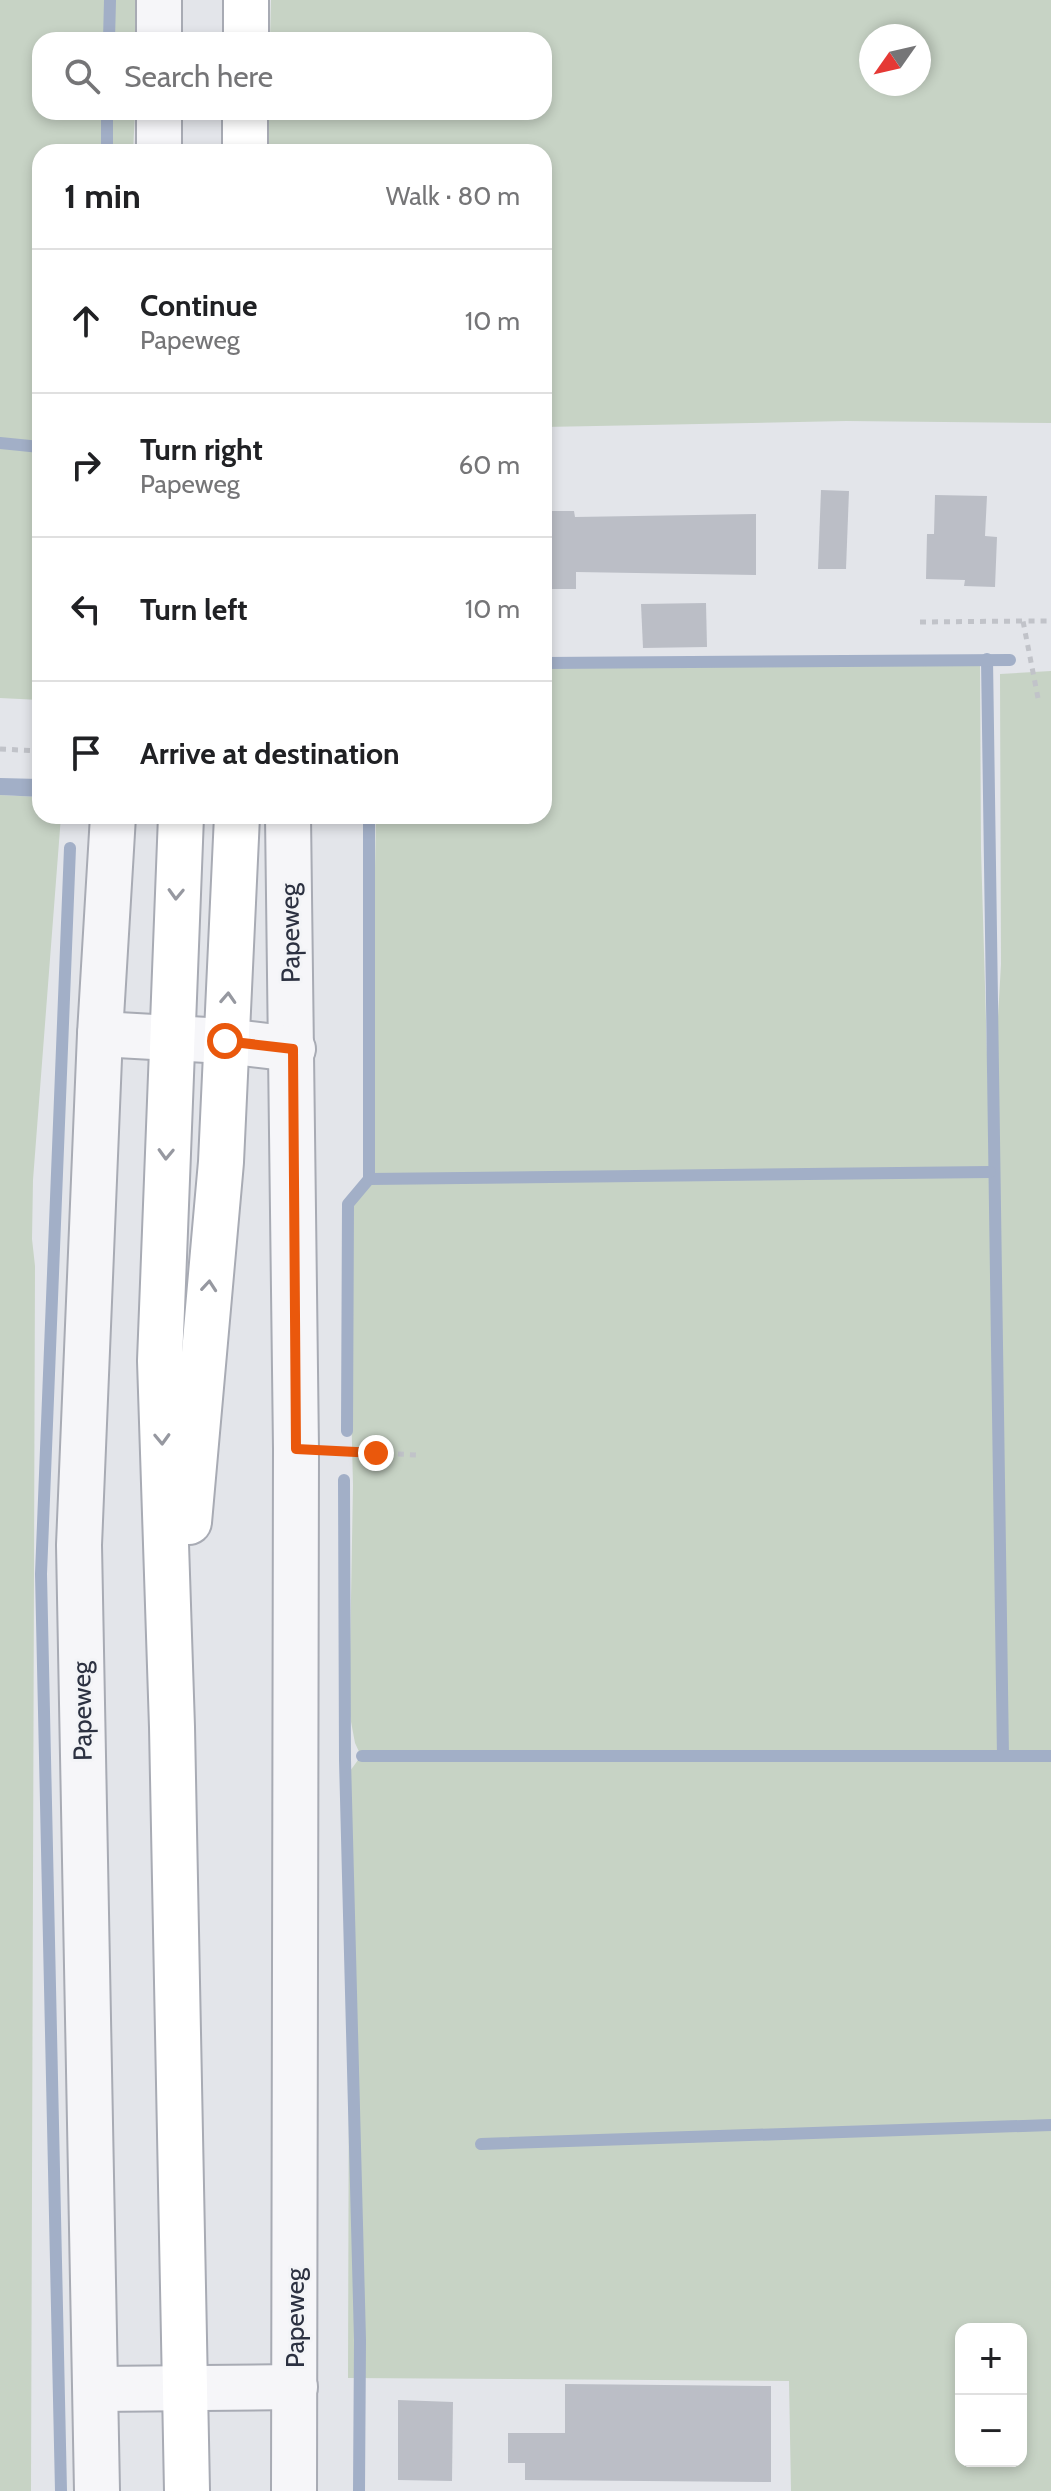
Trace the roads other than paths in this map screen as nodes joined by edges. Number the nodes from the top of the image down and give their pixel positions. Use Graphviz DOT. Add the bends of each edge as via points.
graph roads {
  1 [pos="159,0"];
  2 [pos="246,0"];
  3 [pos="159,32"];
  4 [pos="246,32"];
  5 [pos="159,120"];
  6 [pos="159,144"];
  7 [pos="113,824"];
  8 [pos="181,824"];
  9 [pos="237,824"];
  10 [pos="288,824"];
  11 [pos="100,1034"];
  12 [pos="170,1038"];
  13 [pos="225,1041"];
  14 [pos="293,1049"];
  15 [pos="172,1727"];
  16 [pos="186,2387"];
  17 [pos="295,2387"];
  18 [pos="96,2389"];
  19 [pos="97,2491"];
  20 [pos="187,2491"];
  21 [pos="294,2491"];
  1 -- 3 [label="street"];
  2 -- 4 [label="main road"];
  5 -- 6 [label="street"];
  7 -- 11 [label="street, Papeweg"];
  8 -- 12 [label="main road, one-way"];
  13 -- 9 [label="main road, one-way"];
  10 -- 14 [label="street, Papeweg"];
  11 -- 12 [label="street"];
  11 -- 18 [label="street, Papeweg" via="79,1545"];
  12 -- 13 [label="street"];
  12 -- 15 [label="main road, one-way" via="160,1361"];
  13 -- 14 [label="street"];
  15 -- 13 [label="main road, one-way" via="221,1162"];
  14 -- 17 [label="street, Papeweg"];
  15 -- 16 [label="main road"];
  16 -- 17 [label="street, Papeweg"];
  16 -- 18 [label="street, Papeweg"];
  16 -- 20 [label="main road"];
  17 -- 21 [label="street, Papeweg"];
  18 -- 19 [label="street, Papeweg"];
}
